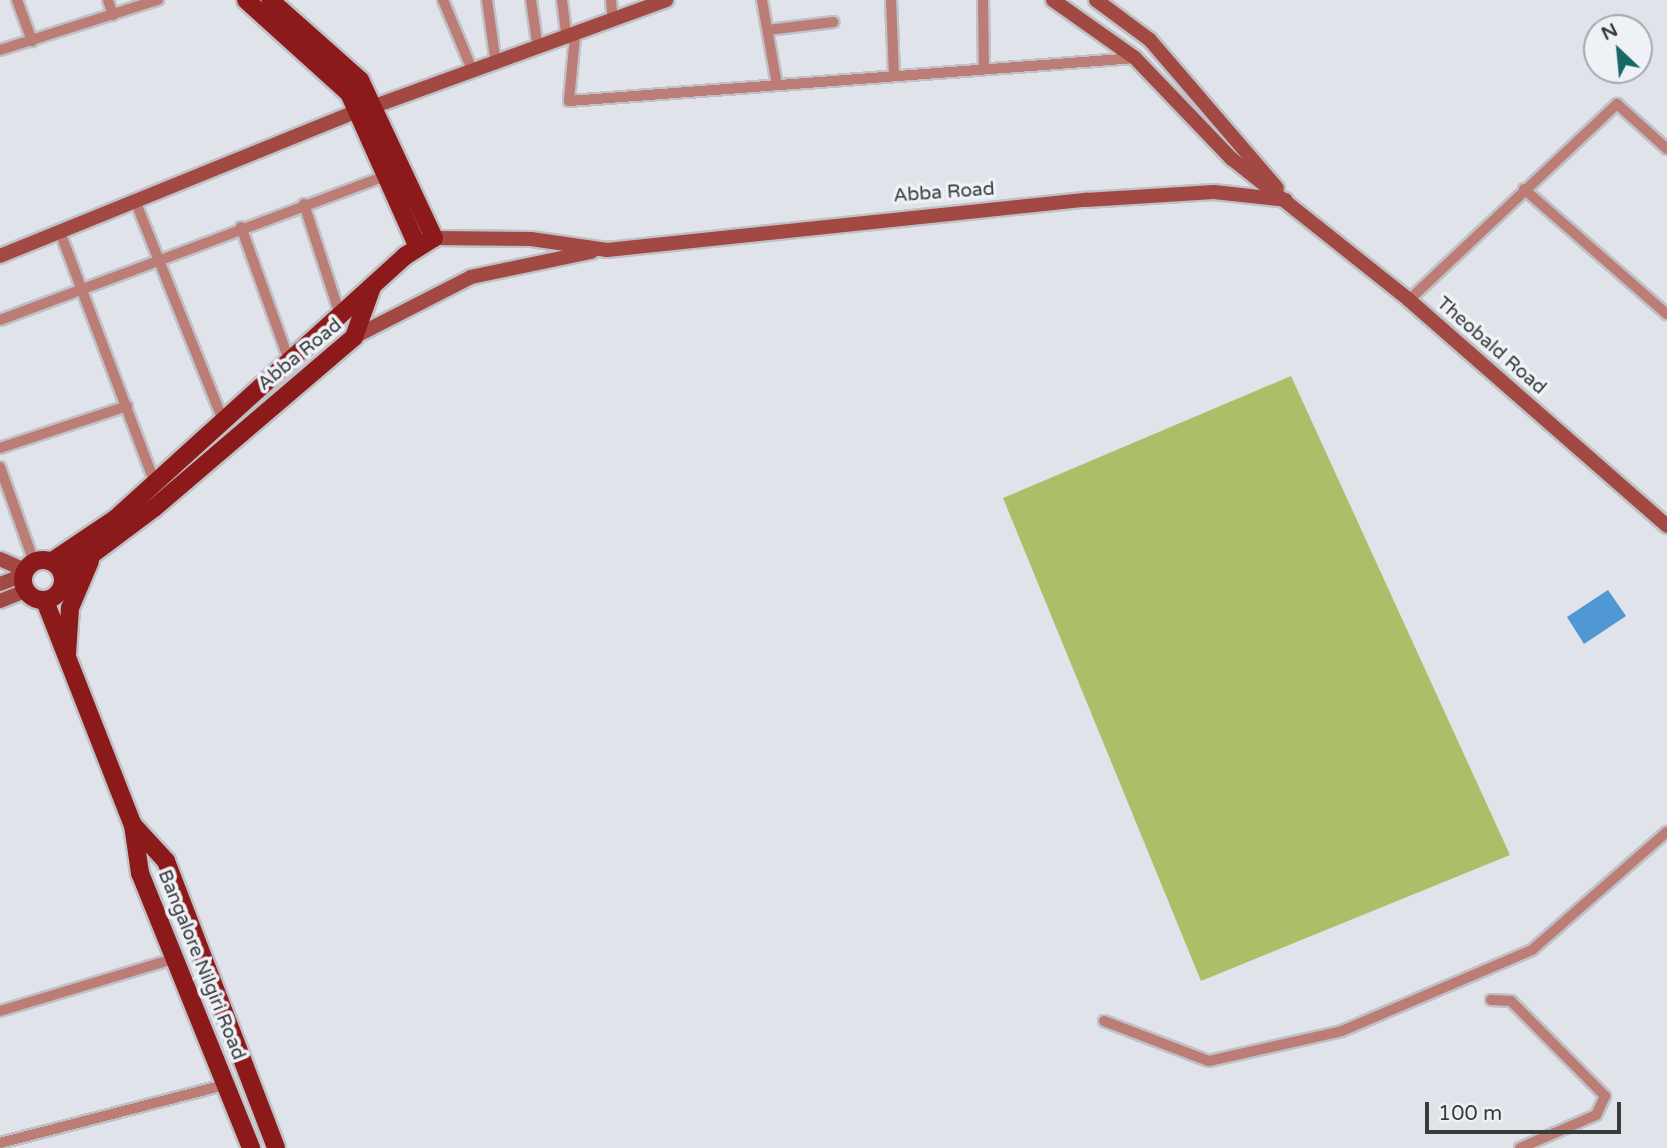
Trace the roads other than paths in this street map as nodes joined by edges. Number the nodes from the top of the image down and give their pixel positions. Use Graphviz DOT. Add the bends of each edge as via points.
graph roads {
  1 [pos="17,0"];
  2 [pos="108,0"];
  3 [pos="158,0"];
  4 [pos="246,0"];
  5 [pos="270,0"];
  6 [pos="443,0"];
  7 [pos="487,0"];
  8 [pos="531,0"];
  9 [pos="562,0"];
  10 [pos="611,0"];
  11 [pos="663,0"];
  12 [pos="762,0"];
  13 [pos="891,0"];
  14 [pos="983,0"];
  15 [pos="1053,0"];
  16 [pos="1096,0"];
  17 [pos="113,15"];
  18 [pos="613,21"];
  19 [pos="834,22"];
  20 [pos="768,30"];
  21 [pos="571,37"];
  22 [pos="32,41"];
  23 [pos="538,49"];
  24 [pos="0,50"];
  25 [pos="1135,58"];
  26 [pos="496,64"];
  27 [pos="984,69"];
  28 [pos="473,72"];
  29 [pos="894,76"];
  30 [pos="777,85"];
  31 [pos="368,108"];
  32 [pos="1667,149"];
  33 [pos="387,175"];
  34 [pos="1524,189"];
  35 [pos="1286,200"];
  36 [pos="136,203"];
  37 [pos="304,204"];
  38 [pos="241,227"];
  39 [pos="60,232"];
  40 [pos="434,238"];
  41 [pos="418,247"];
  42 [pos="607,250"];
  43 [pos="0,256"];
  44 [pos="157,257"];
  45 [pos="374,284"];
  46 [pos="83,287"];
  47 [pos="1409,300"];
  48 [pos="1667,314"];
  49 [pos="340,315"];
  50 [pos="0,320"];
  51 [pos="354,337"];
  52 [pos="289,360"];
  53 [pos="127,406"];
  54 [pos="223,421"];
  55 [pos="0,449"];
  56 [pos="0,467"];
  57 [pos="155,483"];
  58 [pos="1667,526"];
  59 [pos="107,543"];
  60 [pos="0,559"];
  61 [pos="37,573"];
  62 [pos="0,584"];
  63 [pos="0,601"];
  64 [pos="45,601"];
  65 [pos="67,663"];
  66 [pos="133,825"];
  67 [pos="1667,832"];
  68 [pos="173,959"];
  69 [pos="1491,1000"];
  70 [pos="0,1011"];
  71 [pos="1104,1021"];
  72 [pos="228,1084"];
  73 [pos="0,1143"];
  74 [pos="251,1148"];
  75 [pos="276,1148"];
  76 [pos="1520,1148"];
  1 -- 22 [label="street"];
  2 -- 17 [label="street"];
  3 -- 17 [label="street"];
  4 -- 31 [label="main road" via="304,46"];
  5 -- 31 [label="main road" via="342,62"];
  6 -- 28 [label="street"];
  7 -- 26 [label="street"];
  8 -- 23 [label="street"];
  9 -- 21 [label="street"];
  10 -- 18 [label="street"];
  11 -- 18 [label="main road"];
  12 -- 20 [label="street"];
  13 -- 29 [label="street"];
  14 -- 27 [label="street"];
  15 -- 25 [label="main road, Theobald Road"];
  16 -- 35 [label="main road, Theobald Road" via="1160,50 1223,118"];
  17 -- 22 [label="street"];
  18 -- 21 [label="main road"];
  19 -- 20 [label="street"];
  20 -- 30 [label="street"];
  21 -- 23 [label="main road"];
  21 -- 30 [label="street" via="569,101"];
  22 -- 24 [label="street"];
  23 -- 26 [label="main road"];
  25 -- 27 [label="street"];
  25 -- 35 [label="main road, Theobald Road" via="1232,159"];
  26 -- 28 [label="main road"];
  27 -- 29 [label="street"];
  28 -- 31 [label="main road"];
  29 -- 30 [label="street"];
  31 -- 33 [label="main road"];
  31 -- 36 [label="main road"];
  31 -- 40 [label="main road"];
  32 -- 34 [label="street" via="1617,104"];
  33 -- 37 [label="street"];
  33 -- 41 [label="main road"];
  34 -- 47 [label="street"];
  34 -- 48 [label="street"];
  35 -- 42 [label="main road, Abba Road" via="1214,192 1086,200"];
  35 -- 47 [label="main road, Theobald Road"];
  36 -- 39 [label="main road"];
  36 -- 44 [label="street"];
  37 -- 38 [label="street"];
  37 -- 49 [label="street"];
  38 -- 44 [label="street"];
  38 -- 52 [label="street"];
  39 -- 43 [label="main road"];
  39 -- 46 [label="street"];
  40 -- 41 [label="main road"];
  40 -- 42 [label="main road, Abba Road" via="531,239"];
  41 -- 45 [label="main road"];
  42 -- 51 [label="main road, Abba Road" via="480,274"];
  44 -- 46 [label="street"];
  44 -- 54 [label="street"];
  45 -- 49 [label="main road"];
  45 -- 51 [label="main road"];
  46 -- 50 [label="street"];
  46 -- 53 [label="street"];
  47 -- 58 [label="main road, Theobald Road"];
  49 -- 52 [label="main road"];
  51 -- 59 [label="main road, Abba Road"];
  52 -- 54 [label="main road"];
  53 -- 55 [label="street"];
  53 -- 57 [label="street"];
  54 -- 57 [label="main road"];
  56 -- 61 [label="street"];
  57 -- 61 [label="main road" via="108,525"];
  59 -- 61 [label="main road, Abba Road"];
  59 -- 65 [label="main road" via="77,582"];
  60 -- 61 [label="main road"];
  61 -- 62 [label="main road"];
  61 -- 63 [label="main road"];
  61 -- 64 [label="main road"];
  61 -- 64 [label="main road" via="61,590"];
  64 -- 65 [label="main road, Bangalore Nilgiri Road"];
  65 -- 66 [label="main road, Bangalore Nilgiri Road"];
  66 -- 68 [label="main road, Bangalore Nilgiri Road" via="140,873"];
  66 -- 75 [label="main road" via="166,861"];
  67 -- 71 [label="street" via="1532,950 1342,1031 1209,1060"];
  68 -- 70 [label="street"];
  68 -- 72 [label="main road, Bangalore Nilgiri Road"];
  69 -- 76 [label="street" via="1511,1001 1605,1096 1596,1115"];
  72 -- 73 [label="street"];
  72 -- 74 [label="main road, Bangalore Nilgiri Road"];
}
